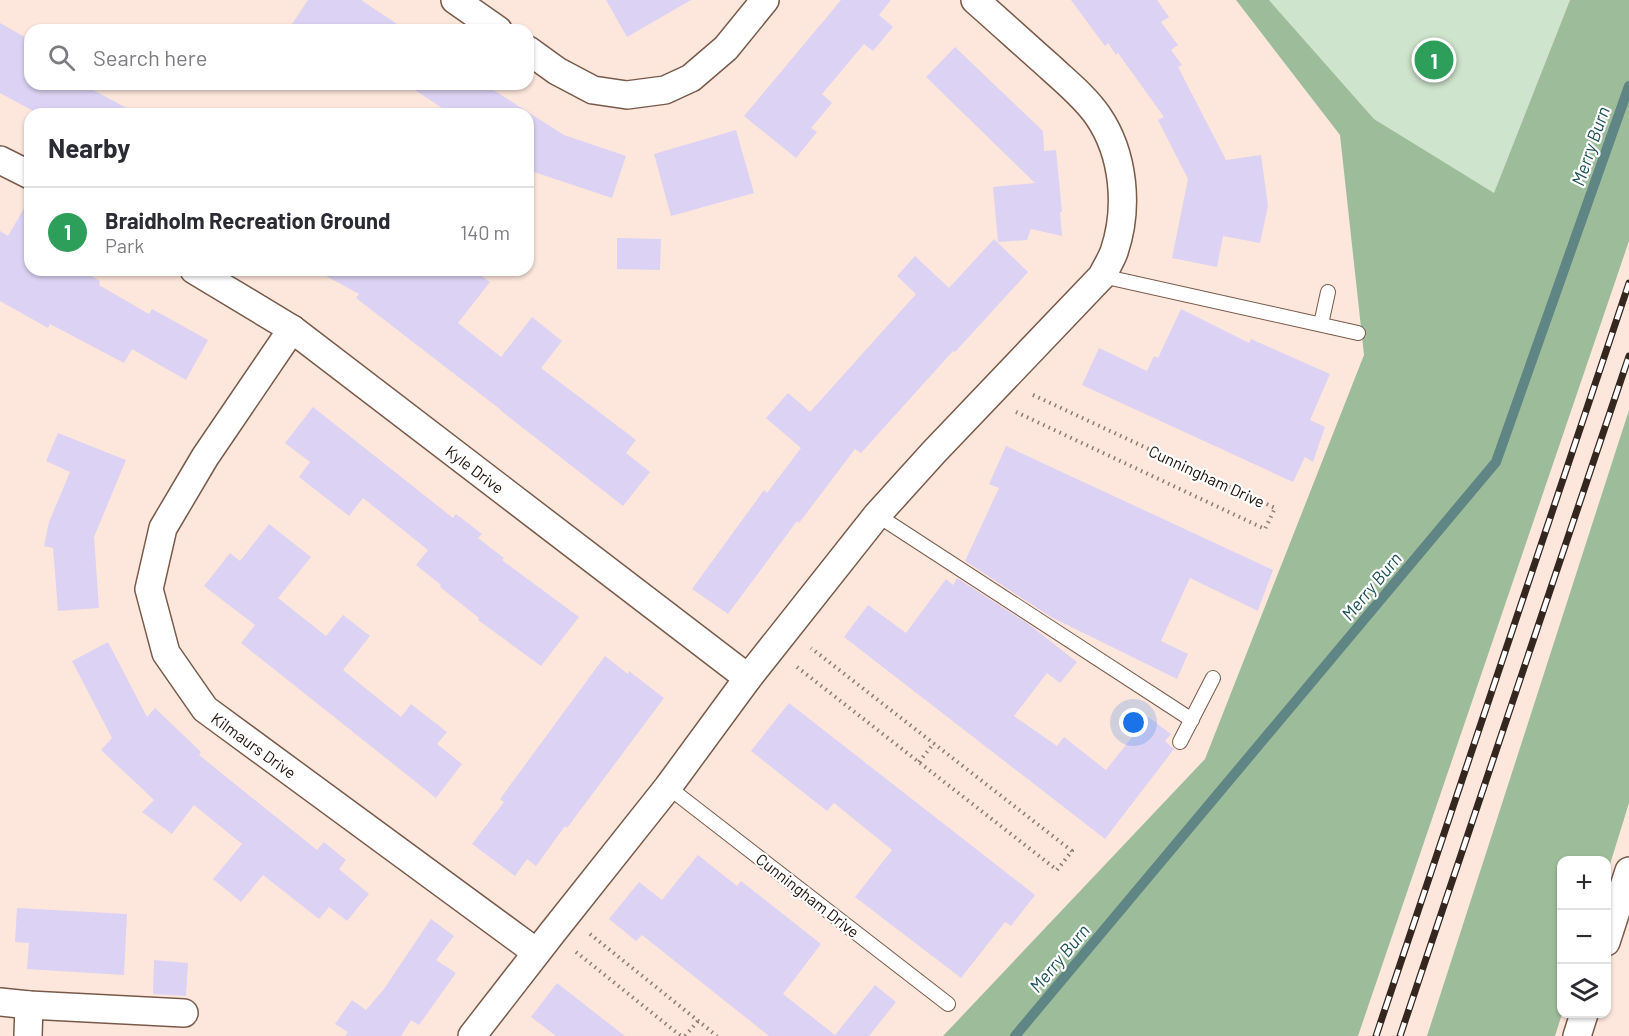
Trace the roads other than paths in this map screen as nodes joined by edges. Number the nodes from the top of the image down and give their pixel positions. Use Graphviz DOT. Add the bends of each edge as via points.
graph roads {
  1 [pos="455,0"];
  2 [pos="765,0"];
  3 [pos="975,0"];
  4 [pos="489,24"];
  5 [pos="534,55"];
  6 [pos="0,160"];
  7 [pos="24,172"];
  8 [pos="204,276"];
  9 [pos="1102,276"];
  10 [pos="1328,292"];
  11 [pos="1321,324"];
  12 [pos="292,329"];
  13 [pos="1358,333"];
  14 [pos="877,515"];
  15 [pos="748,678"];
  16 [pos="1213,678"];
  17 [pos="1192,720"];
  18 [pos="1180,742"];
  19 [pos="668,787"];
  20 [pos="1629,871"];
  21 [pos="1611,927"];
  22 [pos="551,933"];
  23 [pos="0,1002"];
  24 [pos="948,1004"];
  25 [pos="29,1005"];
  26 [pos="184,1013"];
  27 [pos="1583,1018"];
  28 [pos="28,1036"];
  29 [pos="472,1036"];
  30 [pos="1577,1036"];
  1 -- 4 [label="street"];
  2 -- 5 [label="street" via="726,48 691,78 665,90 627,95 593,90"];
  3 -- 9 [label="street" via="1078,93 1098,115 1110,137 1123,196 1114,252"];
  6 -- 7 [label="street"];
  8 -- 12 [label="street, Kyle Drive"];
  9 -- 11 [label="lane"];
  9 -- 14 [label="street"];
  10 -- 11 [label="lane"];
  11 -- 13 [label="lane"];
  12 -- 15 [label="street, Kyle Drive"];
  12 -- 22 [label="street, Kilmaurs Drive" via="205,457 163,528 149,589 166,653 205,709"];
  14 -- 15 [label="street"];
  14 -- 17 [label="lane"];
  15 -- 19 [label="street"];
  16 -- 17 [label="lane"];
  17 -- 18 [label="lane"];
  19 -- 22 [label="street"];
  19 -- 24 [label="lane, Cunningham Drive"];
  20 -- 21 [label="street"];
  22 -- 29 [label="street"];
  23 -- 25 [label="street"];
  25 -- 26 [label="street"];
  25 -- 28 [label="street"];
  27 -- 30 [label="street"];
}
